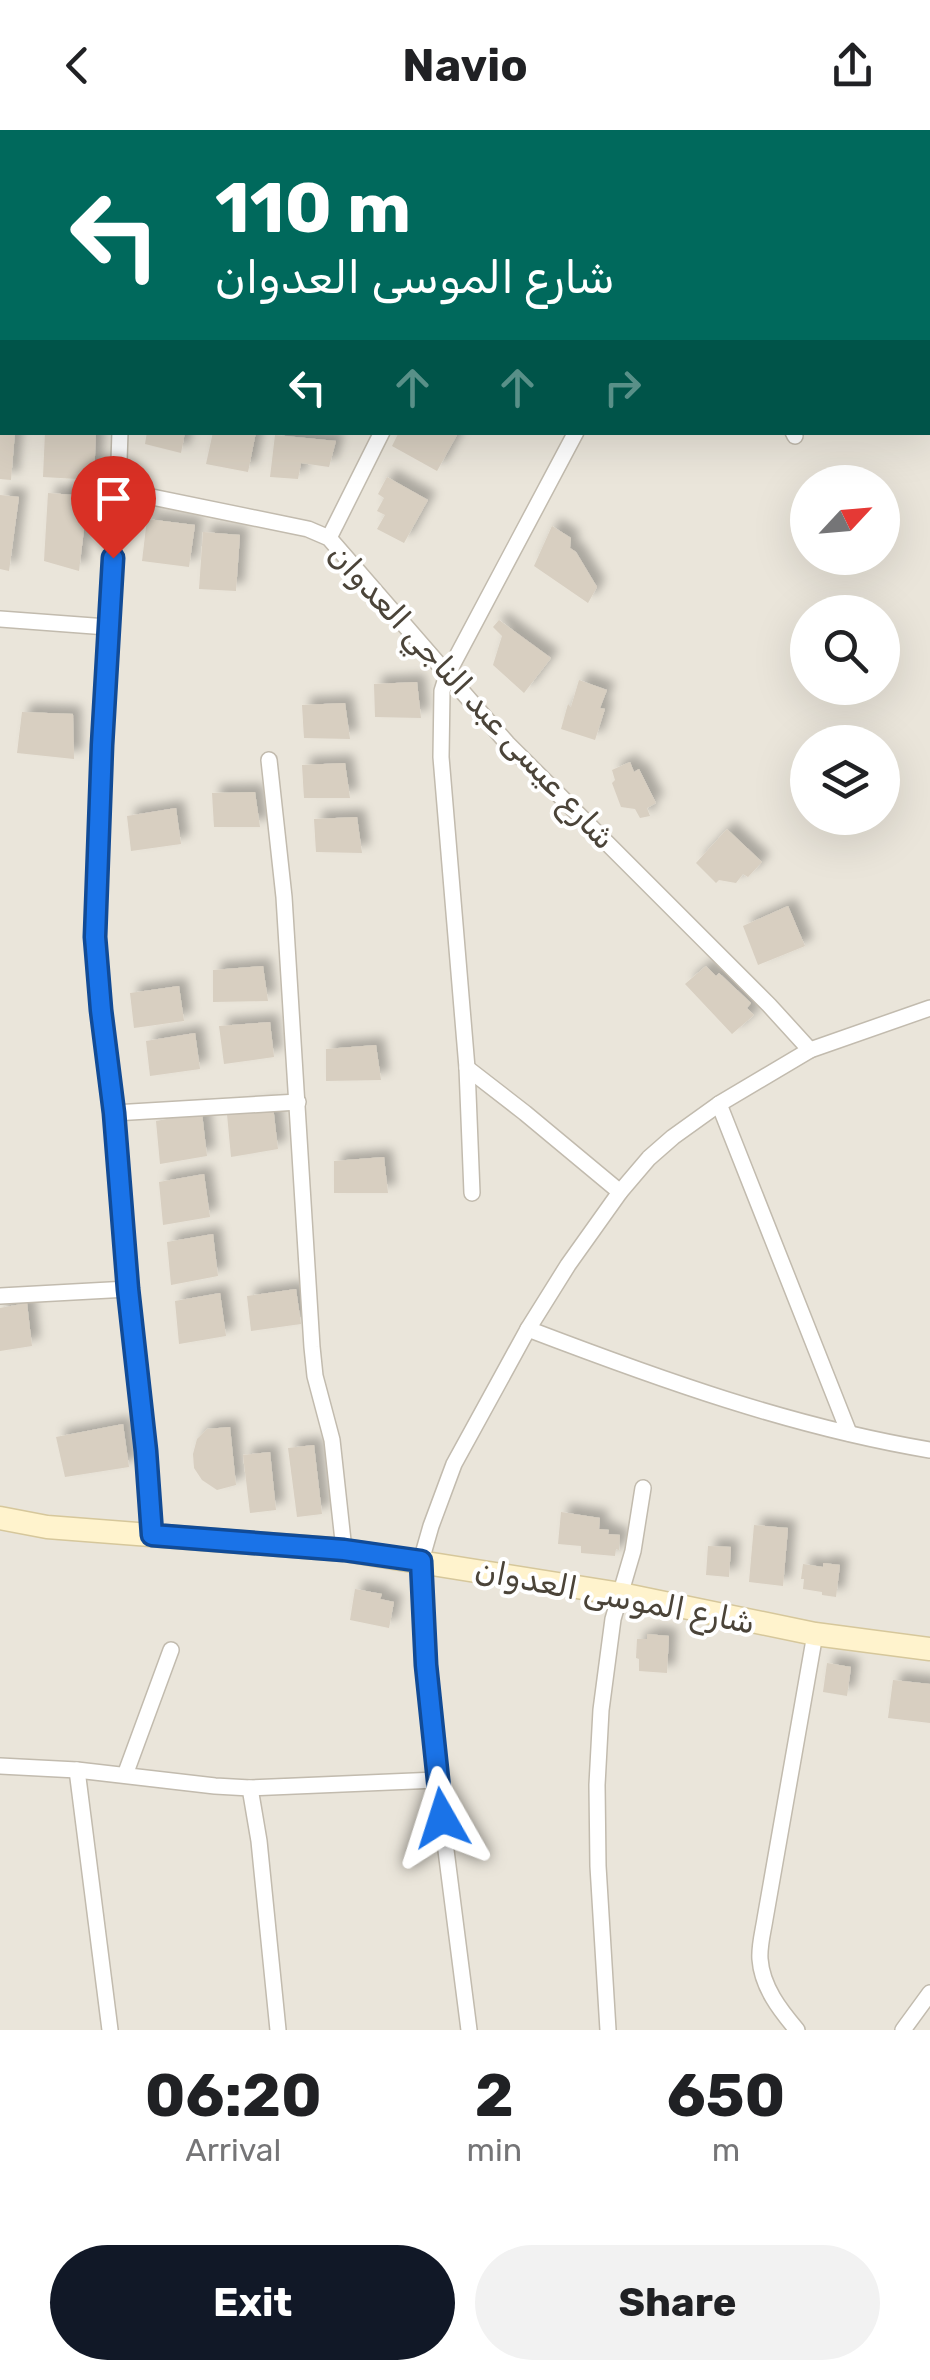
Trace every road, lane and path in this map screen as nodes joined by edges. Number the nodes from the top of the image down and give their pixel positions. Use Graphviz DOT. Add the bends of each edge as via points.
graph roads {
  1 [pos="120,435"];
  2 [pos="380,435"];
  3 [pos="574,435"];
  4 [pos="118,490"];
  5 [pos="329,538"];
  6 [pos="0,619"];
  7 [pos="107,626"];
  8 [pos="447,675"];
  9 [pos="269,760"];
  10 [pos="930,1008"];
  11 [pos="810,1050"];
  12 [pos="466,1068"];
  13 [pos="298,1102"];
  14 [pos="719,1104"];
  15 [pos="114,1113"];
  16 [pos="620,1192"];
  17 [pos="472,1193"];
  18 [pos="128,1289"];
  19 [pos="0,1296"];
  20 [pos="528,1329"];
  21 [pos="849,1434"];
  22 [pos="930,1450"];
  23 [pos="643,1488"];
  24 [pos="0,1518"];
  25 [pos="152,1535"];
  26 [pos="344,1550"];
  27 [pos="421,1561"];
  28 [pos="621,1594"];
  29 [pos="816,1634"];
  30 [pos="930,1649"];
  31 [pos="171,1650"];
  32 [pos="0,1766"];
  33 [pos="77,1770"];
  34 [pos="125,1775"];
  35 [pos="437,1780"];
  36 [pos="250,1788"];
  37 [pos="930,1993"];
  38 [pos="110,2030"];
  39 [pos="278,2030"];
  40 [pos="469,2030"];
  41 [pos="608,2030"];
  42 [pos="798,2030"];
  43 [pos="903,2030"];
  1 -- 4 [label="street"];
  2 -- 5 [label="street"];
  3 -- 8 [label="street"];
  4 -- 5 [label="street, شارع عيسى عبد الناجي العدوان"];
  4 -- 7 [label="street"];
  5 -- 8 [label="street, شارع عيسى عبد الناجي العدوان"];
  6 -- 7 [label="street"];
  7 -- 15 [label="street" via="95,937"];
  8 -- 11 [label="street, شارع عيسى عبد الناجي العدوان"];
  8 -- 12 [label="street" via="441,757"];
  9 -- 13 [label="street"];
  10 -- 11 [label="street"];
  11 -- 14 [label="street"];
  12 -- 16 [label="street"];
  12 -- 17 [label="street"];
  13 -- 15 [label="street"];
  13 -- 26 [label="street" via="313,1362 332,1440"];
  14 -- 16 [label="street" via="673,1136"];
  14 -- 21 [label="street"];
  15 -- 18 [label="street"];
  16 -- 20 [label="street"];
  18 -- 19 [label="street"];
  18 -- 25 [label="street"];
  20 -- 21 [label="street" via="745,1406"];
  20 -- 27 [label="street" via="454,1464"];
  21 -- 22 [label="street"];
  23 -- 28 [label="street"];
  24 -- 25 [label="street, شارع الموسى العدوان"];
  25 -- 26 [label="street, شارع الموسى العدوان"];
  26 -- 27 [label="street, شارع الموسى العدوان"];
  27 -- 28 [label="street, شارع الموسى العدوان"];
  27 -- 35 [label="street"];
  28 -- 29 [label="street, شارع الموسى العدوان"];
  28 -- 41 [label="street" via="607,1657 597,1785"];
  29 -- 30 [label="street, شارع الموسى العدوان"];
  29 -- 42 [label="street" via="760,1958 774,2001"];
  31 -- 34 [label="street"];
  32 -- 33 [label="street"];
  33 -- 34 [label="street"];
  33 -- 38 [label="street"];
  34 -- 36 [label="street"];
  35 -- 36 [label="street"];
  35 -- 40 [label="street"];
  36 -- 39 [label="street"];
  37 -- 43 [label="street"];
}
